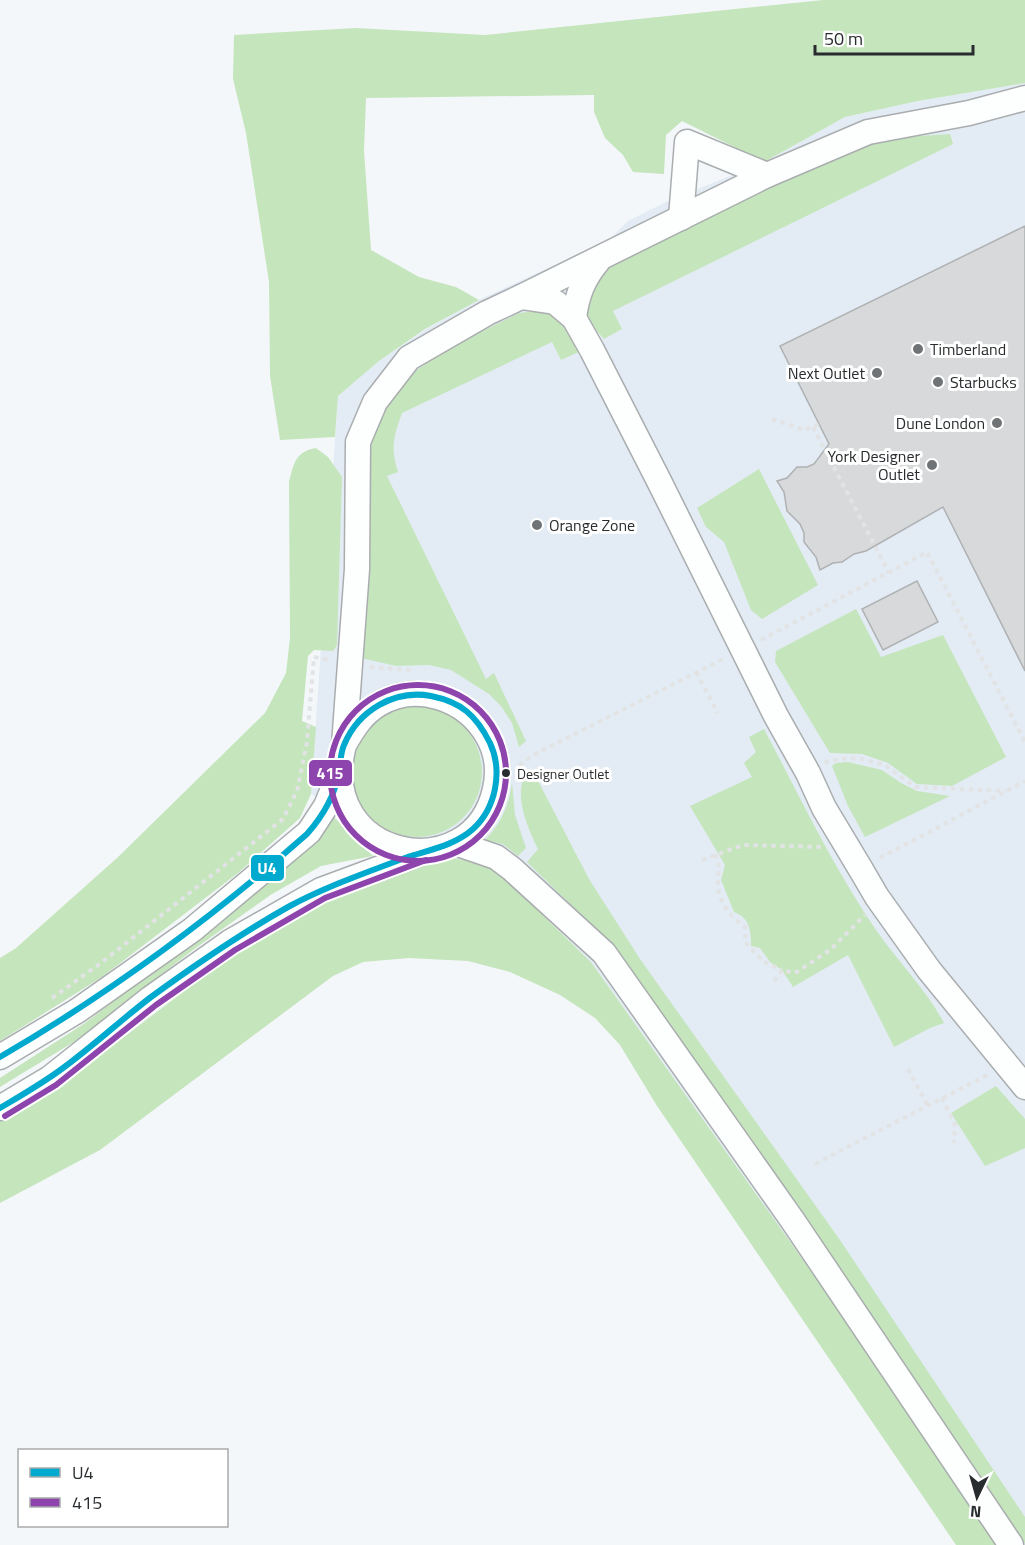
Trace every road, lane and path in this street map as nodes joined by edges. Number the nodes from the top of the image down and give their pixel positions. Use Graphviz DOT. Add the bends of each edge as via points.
graph roads {
  1 [pos="1025,98"];
  2 [pos="767,175"];
  3 [pos="681,218"];
  4 [pos="600,259"];
  5 [pos="521,297"];
  6 [pos="574,318"];
  7 [pos="772,419"];
  8 [pos="820,424"];
  9 [pos="813,427"];
  10 [pos="889,573"];
  11 [pos="744,648"];
  12 [pos="349,664"];
  13 [pos="412,670"];
  14 [pos="696,672"];
  15 [pos="718,713"];
  16 [pos="1025,742"];
  17 [pos="344,745"];
  18 [pos="515,757"];
  19 [pos="807,773"];
  20 [pos="339,774"];
  21 [pos="1007,791"];
  22 [pos="455,843"];
  23 [pos="423,852"];
  24 [pos="715,854"];
  25 [pos="869,912"];
  26 [pos="782,970"];
  27 [pos="774,981"];
  28 [pos="46,1002"];
  29 [pos="0,1057"];
  30 [pos="1007,1065"];
  31 [pos="908,1069"];
  32 [pos="1025,1087"];
  33 [pos="942,1098"];
  34 [pos="928,1106"];
  35 [pos="0,1108"];
  36 [pos="954,1143"];
  37 [pos="815,1164"];
  38 [pos="1011,1545"];
  1 -- 2 [label="street" via="868,132"];
  2 -- 3 [label="street"];
  2 -- 3 [label="street" via="687,142"];
  3 -- 4 [label="street"];
  4 -- 5 [label="street"];
  4 -- 6 [label="street" via="581,285"];
  5 -- 6 [label="street" via="555,302"];
  5 -- 12 [label="street" via="409,358 375,402 358,442 357,569"];
  6 -- 11 [label="street"];
  7 -- 9 [label="path" via="804,430"];
  8 -- 9 [label="path"];
  9 -- 10 [label="path"];
  10 -- 11 [label="path"];
  10 -- 16 [label="path" via="927,552"];
  11 -- 14 [label="path"];
  11 -- 19 [label="street"];
  12 -- 13 [label="path"];
  12 -- 17 [label="street"];
  12 -- 28 [label="path" via="314,657 307,742 297,791 283,819"];
  14 -- 15 [label="path"];
  14 -- 18 [label="path" via="517,766"];
  17 -- 20 [label="street"];
  17 -- 22 [label="street" via="358,721 380,704 406,694 434,695 460,705 480,723 494,748 498,775 492,802 477,826"];
  19 -- 21 [label="path" via="830,760 858,758 885,765 915,787"];
  19 -- 30 [label="street" via="877,897 929,970"];
  20 -- 23 [label="street" via="344,799 356,821 374,838 398,849"];
  20 -- 29 [label="street" via="326,806 309,832 228,900 122,981"];
  22 -- 23 [label="street"];
  22 -- 38 [label="street" via="496,857 604,953 793,1221"];
  23 -- 35 [label="street" via="321,890 240,936 151,998 50,1078"];
  24 -- 26 [label="path" via="720,866 717,886 726,909 745,927 745,942 764,962"];
  25 -- 26 [label="path" via="830,950 795,974"];
  26 -- 27 [label="path"];
  30 -- 32 [label="street"];
  30 -- 33 [label="path"];
  31 -- 34 [label="path"];
  33 -- 34 [label="path"];
  33 -- 36 [label="path" via="955,1124"];
  34 -- 37 [label="path"];
}
